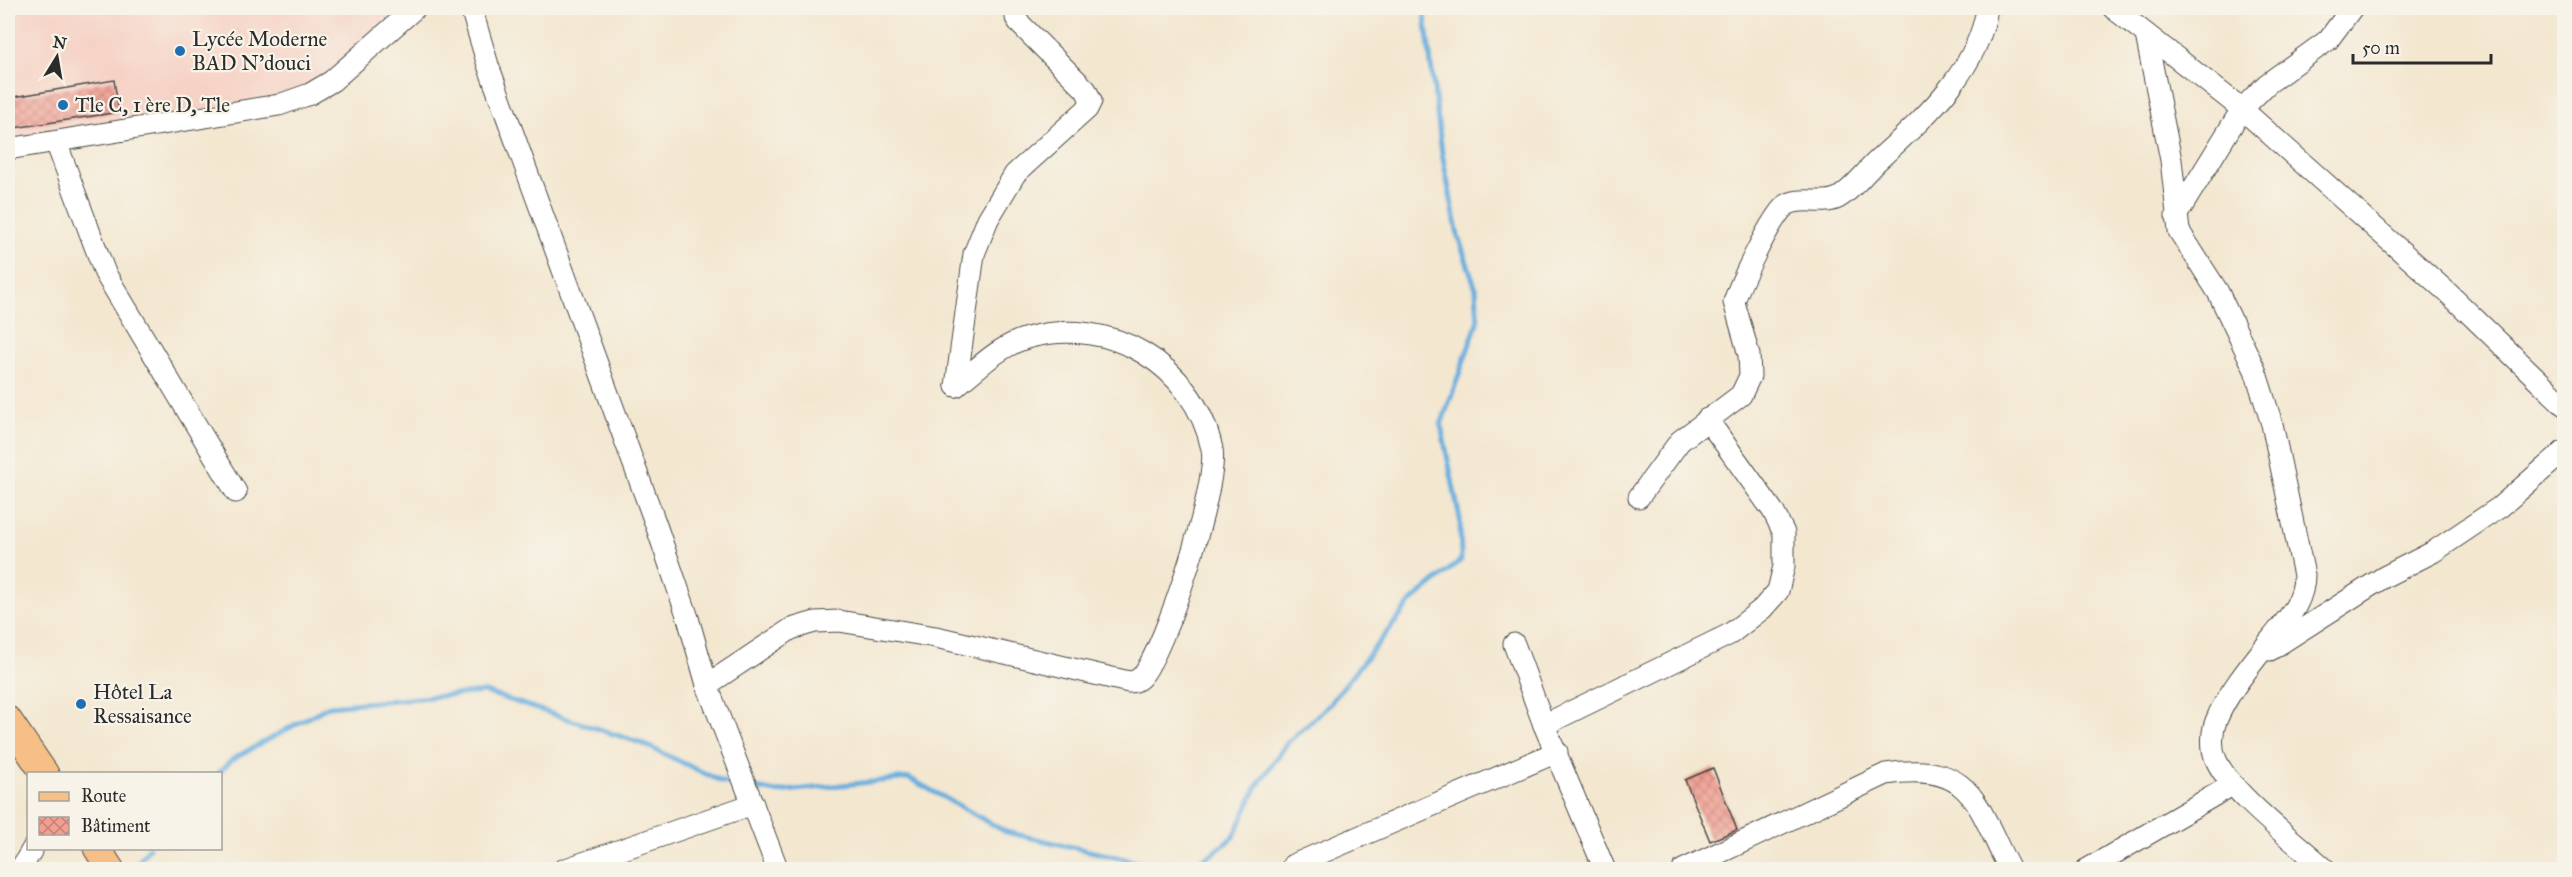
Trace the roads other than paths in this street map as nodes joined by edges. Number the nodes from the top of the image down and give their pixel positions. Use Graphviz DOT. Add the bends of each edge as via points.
graph roads {
  1 [pos="415,8"];
  2 [pos="471,8"];
  3 [pos="1016,8"];
  4 [pos="1987,8"];
  5 [pos="2112,8"];
  6 [pos="2352,8"];
  7 [pos="2146,35"];
  8 [pos="2242,109"];
  9 [pos="56,142"];
  10 [pos="8,149"];
  11 [pos="2176,216"];
  12 [pos="2565,405"];
  13 [pos="1707,419"];
  14 [pos="2565,451"];
  15 [pos="236,492"];
  16 [pos="1640,497"];
  17 [pos="1514,644"];
  18 [pos="2255,659"];
  19 [pos="707,685"];
  20 [pos="8,720"];
  21 [pos="1544,725"];
  22 [pos="1557,752"];
  23 [pos="44,772"];
  24 [pos="2232,785"];
  25 [pos="753,804"];
  26 [pos="32,850"];
  27 [pos="98,850"];
  28 [pos="20,870"];
  29 [pos="111,870"];
  30 [pos="563,870"];
  31 [pos="778,870"];
  32 [pos="1291,870"];
  33 [pos="1605,870"];
  34 [pos="1683,870"];
  35 [pos="2010,870"];
  36 [pos="2086,870"];
  37 [pos="2326,870"];
  1 -- 9 [label="street" via="332,81 310,94 267,107"];
  2 -- 19 [label="street" via="488,65 688,618"];
  3 -- 19 [label="street" via="1022,25 1086,90 1091,101 1015,174 988,219 974,254 956,386 998,351 1027,338 1069,332 1131,345 1152,356 1179,382 1206,429 1212,451 1210,484 1196,542 1159,643 1141,677 1129,682 894,629 839,621 815,622 791,629"];
  4 -- 13 [label="street" via="1984,28 1972,54 1911,131 1837,199 1787,204 1776,216 1734,302 1749,355 1750,376 1741,395"];
  5 -- 7 [label="street"];
  6 -- 8 [label="street" via="2328,39 2267,84"];
  7 -- 8 [label="street"];
  7 -- 11 [label="street" via="2171,160"];
  8 -- 11 [label="street"];
  8 -- 12 [label="street" via="2448,293"];
  9 -- 10 [label="street"];
  9 -- 15 [label="street" via="105,273"];
  11 -- 18 [label="street" via="2179,231 2218,292 2255,370 2272,424 2301,557 2304,590 2298,605"];
  13 -- 16 [label="street" via="1680,441"];
  13 -- 21 [label="street" via="1784,533 1784,566 1778,591 1730,634"];
  14 -- 18 [label="street" via="2500,507 2442,546 2384,577"];
  17 -- 21 [label="street"];
  18 -- 24 [label="street" via="2216,721 2212,737 2214,756"];
  19 -- 25 [label="street"];
  20 -- 23 [label="main road"];
  21 -- 22 [label="street"];
  22 -- 32 [label="street"];
  22 -- 33 [label="street"];
  24 -- 36 [label="street"];
  24 -- 37 [label="street"];
  25 -- 30 [label="street"];
  25 -- 31 [label="street"];
  26 -- 28 [label="street"];
  27 -- 29 [label="main road"];
  34 -- 35 [label="street" via="1886,774 1908,771 1938,773 1963,786 1984,814"];
}
